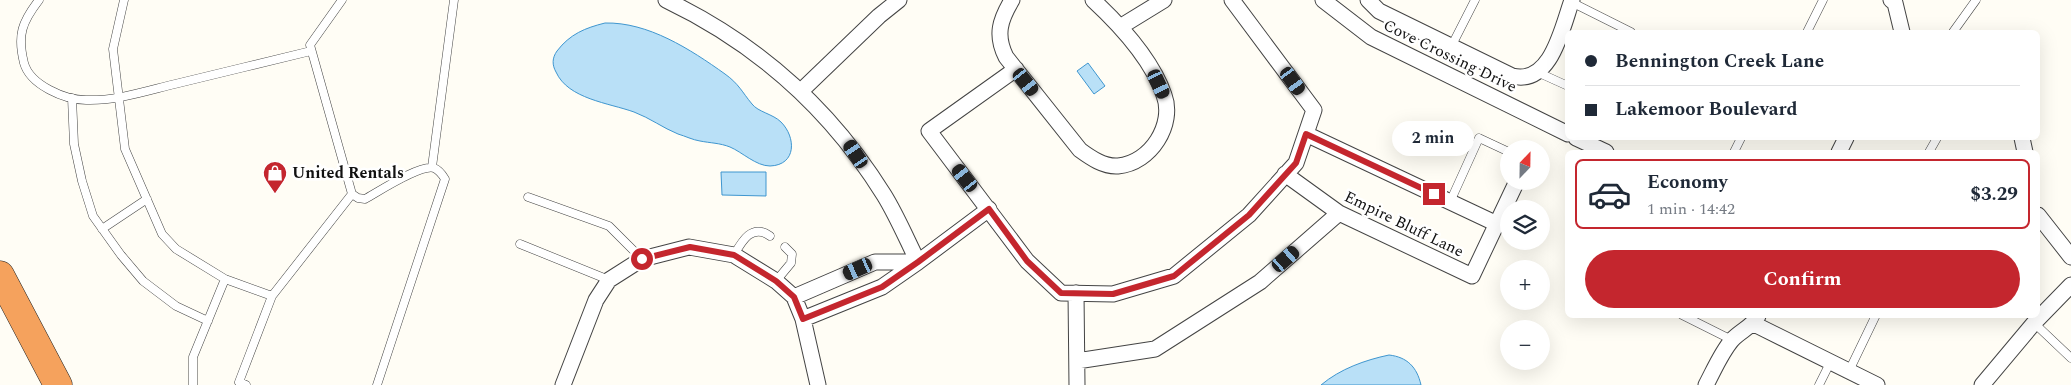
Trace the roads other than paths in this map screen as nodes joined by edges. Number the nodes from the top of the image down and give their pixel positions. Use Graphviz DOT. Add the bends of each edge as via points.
graph roads {
  1 [pos="39,0"];
  2 [pos="124,0"];
  3 [pos="342,0"];
  4 [pos="454,0"];
  5 [pos="666,0"];
  6 [pos="899,0"];
  7 [pos="1012,0"];
  8 [pos="1093,0"];
  9 [pos="1164,0"];
  10 [pos="1232,0"];
  11 [pos="1323,0"];
  12 [pos="1368,0"];
  13 [pos="1475,0"];
  14 [pos="1823,0"];
  15 [pos="1891,0"];
  16 [pos="1976,0"];
  17 [pos="1572,1"];
  18 [pos="1120,27"];
  19 [pos="1627,30"];
  20 [pos="1808,30"];
  21 [pos="1902,30"];
  22 [pos="1954,30"];
  23 [pos="1451,47"];
  24 [pos="312,50"];
  25 [pos="1016,69"];
  26 [pos="1537,72"];
  27 [pos="1565,85"];
  28 [pos="801,91"];
  29 [pos="72,98"];
  30 [pos="119,98"];
  31 [pos="1565,133"];
  32 [pos="1306,134"];
  33 [pos="1580,140"];
  34 [pos="1500,148"];
  35 [pos="1602,150"];
  36 [pos="432,167"];
  37 [pos="1286,174"];
  38 [pos="1513,190"];
  39 [pos="352,194"];
  40 [pos="528,197"];
  41 [pos="147,200"];
  42 [pos="1450,202"];
  43 [pos="989,209"];
  44 [pos="1339,213"];
  45 [pos="2040,218"];
  46 [pos="1497,224"];
  47 [pos="102,229"];
  48 [pos="770,236"];
  49 [pos="520,244"];
  50 [pos="785,247"];
  51 [pos="734,255"];
  52 [pos="2071,257"];
  53 [pos="642,259"];
  54 [pos="918,262"];
  55 [pos="0,275"];
  56 [pos="225,279"];
  57 [pos="610,280"];
  58 [pos="776,281"];
  59 [pos="2071,285"];
  60 [pos="1076,293"];
  61 [pos="272,296"];
  62 [pos="794,297"];
  63 [pos="2040,317"];
  64 [pos="1688,318"];
  65 [pos="1875,318"];
  66 [pos="2039,318"];
  67 [pos="803,319"];
  68 [pos="1756,320"];
  69 [pos="208,321"];
  70 [pos="2034,323"];
  71 [pos="1732,340"];
  72 [pos="2071,358"];
  73 [pos="1077,361"];
  74 [pos="1831,361"];
  75 [pos="1849,371"];
  76 [pos="58,385"];
  77 [pos="193,385"];
  78 [pos="246,385"];
  79 [pos="378,385"];
  80 [pos="563,385"];
  81 [pos="818,385"];
  82 [pos="1077,385"];
  83 [pos="1706,385"];
  84 [pos="1819,385"];
  85 [pos="1877,385"];
  86 [pos="1982,385"];
  1 -- 29 [label="lane" via="20,34 25,66 39,83 63,97"];
  2 -- 30 [label="lane" via="113,49"];
  3 -- 24 [label="lane" via="310,45"];
  4 -- 36 [label="lane"];
  5 -- 28 [label="street" via="734,39"];
  6 -- 28 [label="street"];
  7 -- 25 [label="street" via="1000,26 999,43"];
  8 -- 18 [label="street"];
  9 -- 18 [label="street"];
  10 -- 32 [label="street" via="1314,110"];
  11 -- 31 [label="street, Cove Crossing Drive" via="1371,37"];
  12 -- 23 [label="street" via="1379,11"];
  13 -- 23 [label="lane"];
  14 -- 20 [label="lane"];
  15 -- 21 [label="street" via="1895,3"];
  16 -- 22 [label="lane"];
  17 -- 19 [label="lane"];
  17 -- 26 [label="street" via="1549,61"];
  18 -- 25 [label="street" via="1154,72 1165,96 1167,117 1159,137 1151,150 1134,162 1118,166 1094,160 1080,150"];
  23 -- 26 [label="street" via="1512,76 1521,78"];
  24 -- 30 [label="lane"];
  24 -- 39 [label="lane"];
  25 -- 43 [label="street" via="929,131"];
  26 -- 27 [label="lane"];
  28 -- 54 [label="street" via="847,141 884,196"];
  29 -- 30 [label="lane"];
  29 -- 47 [label="lane" via="74,144 82,181 93,216"];
  30 -- 41 [label="lane" via="125,150"];
  32 -- 37 [label="street" via="1296,163"];
  32 -- 42 [label="street"];
  33 -- 35 [label="street"];
  34 -- 42 [label="lane" via="1479,138"];
  36 -- 39 [label="lane" via="420,169 365,199"];
  36 -- 79 [label="lane" via="445,179"];
  37 -- 44 [label="street, Empire Bluff Lane"];
  37 -- 60 [label="street" via="1249,215 1174,276 1113,294"];
  38 -- 46 [label="street, Empire Bluff Lane"];
  39 -- 61 [label="lane"];
  40 -- 53 [label="lane" via="609,226"];
  41 -- 47 [label="lane"];
  41 -- 56 [label="lane" via="162,234 176,249"];
  42 -- 46 [label="street"];
  43 -- 54 [label="street"];
  43 -- 60 [label="street" via="1027,261 1061,293"];
  44 -- 46 [label="street, Empire Bluff Lane" via="1472,276"];
  44 -- 73 [label="street" via="1260,282 1155,349"];
  45 -- 52 [label="street"];
  47 -- 69 [label="lane" via="143,281 176,306"];
  48 -- 51 [label="lane" via="763,231 754,232"];
  49 -- 57 [label="lane"];
  50 -- 58 [label="lane" via="792,254 791,264"];
  51 -- 53 [label="street" via="690,247"];
  51 -- 58 [label="street"];
  53 -- 57 [label="street"];
  54 -- 62 [label="street" via="875,262"];
  54 -- 67 [label="street" via="882,287"];
  55 -- 76 [label="highway"];
  56 -- 61 [label="lane"];
  56 -- 69 [label="lane"];
  57 -- 80 [label="street" via="596,300"];
  58 -- 62 [label="street"];
  59 -- 63 [label="street"];
  60 -- 73 [label="street"];
  61 -- 78 [label="lane" via="239,382"];
  62 -- 67 [label="street"];
  64 -- 71 [label="lane"];
  65 -- 75 [label="lane"];
  66 -- 70 [label="street"];
  67 -- 81 [label="street"];
  68 -- 71 [label="street"];
  68 -- 74 [label="street"];
  69 -- 77 [label="lane" via="193,357"];
  70 -- 72 [label="lane"];
  70 -- 86 [label="street"];
  71 -- 83 [label="street"];
  73 -- 82 [label="street"];
  74 -- 75 [label="street"];
  74 -- 84 [label="lane"];
  75 -- 85 [label="street"];
}
